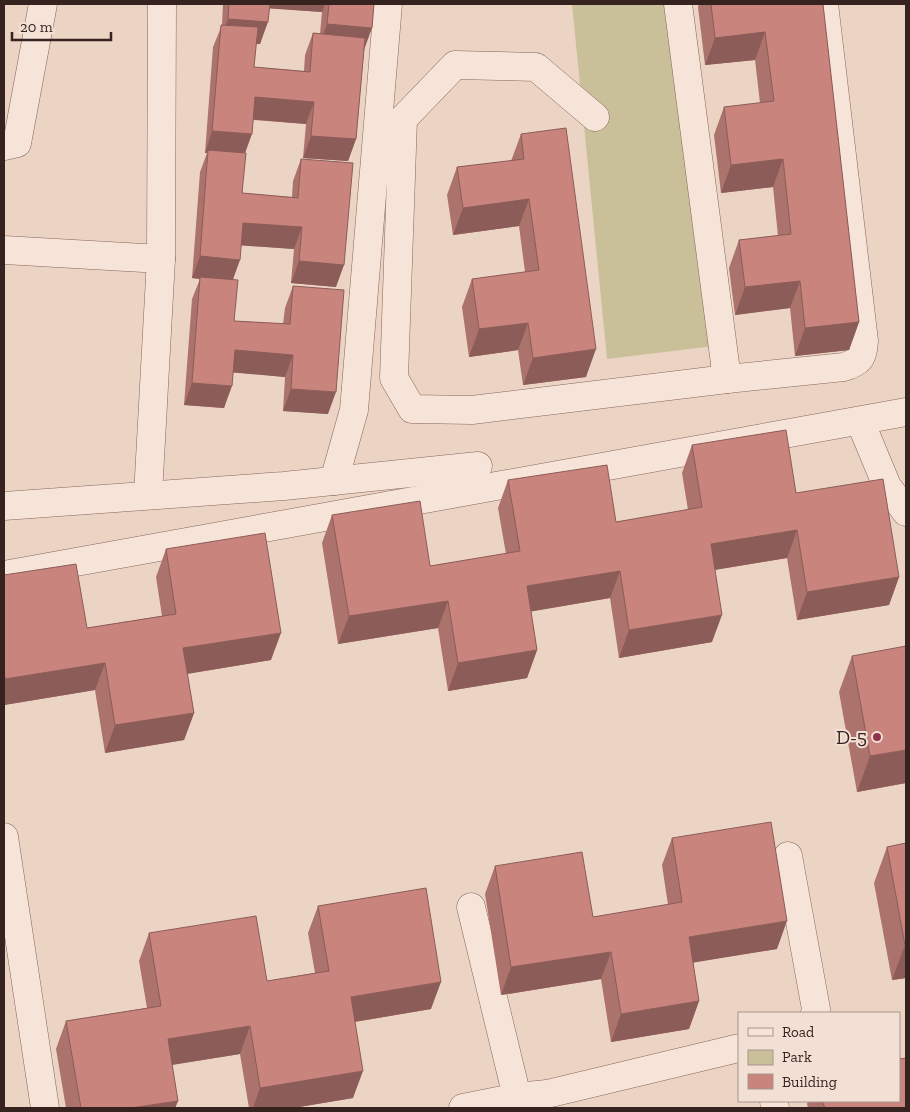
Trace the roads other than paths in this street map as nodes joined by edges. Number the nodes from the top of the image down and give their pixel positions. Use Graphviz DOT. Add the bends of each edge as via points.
graph roads {
  1 [pos="43,4"];
  2 [pos="162,4"];
  3 [pos="388,4"];
  4 [pos="678,4"];
  5 [pos="824,4"];
  6 [pos="595,117"];
  7 [pos="4,146"];
  8 [pos="4,250"];
  9 [pos="161,259"];
  10 [pos="727,379"];
  11 [pos="906,412"];
  12 [pos="860,421"];
  13 [pos="478,466"];
  14 [pos="334,481"];
  15 [pos="148,496"];
  16 [pos="4,506"];
  17 [pos="906,512"];
  18 [pos="4,575"];
  19 [pos="4,838"];
  20 [pos="788,856"];
  21 [pos="471,907"];
  22 [pos="815,1012"];
  23 [pos="738,1048"];
  24 [pos="517,1097"];
  25 [pos="549,1101"];
  26 [pos="45,1108"];
  27 [pos="462,1108"];
  1 -- 7 [label="street" via="17,143"];
  2 -- 9 [label="street"];
  3 -- 14 [label="street" via="354,410"];
  4 -- 10 [label="street"];
  5 -- 10 [label="street" via="863,354 857,363 844,368"];
  6 -- 10 [label="street" via="536,67 455,65 403,119 394,378 412,409 472,410"];
  8 -- 9 [label="street"];
  9 -- 15 [label="street"];
  11 -- 12 [label="street"];
  12 -- 17 [label="street" via="887,486"];
  12 -- 18 [label="street"];
  13 -- 14 [label="street"];
  14 -- 15 [label="street"];
  15 -- 16 [label="street"];
  19 -- 26 [label="street"];
  20 -- 22 [label="street"];
  21 -- 24 [label="street"];
  23 -- 25 [label="street"];
  24 -- 25 [label="street"];
  24 -- 27 [label="street"];
}
